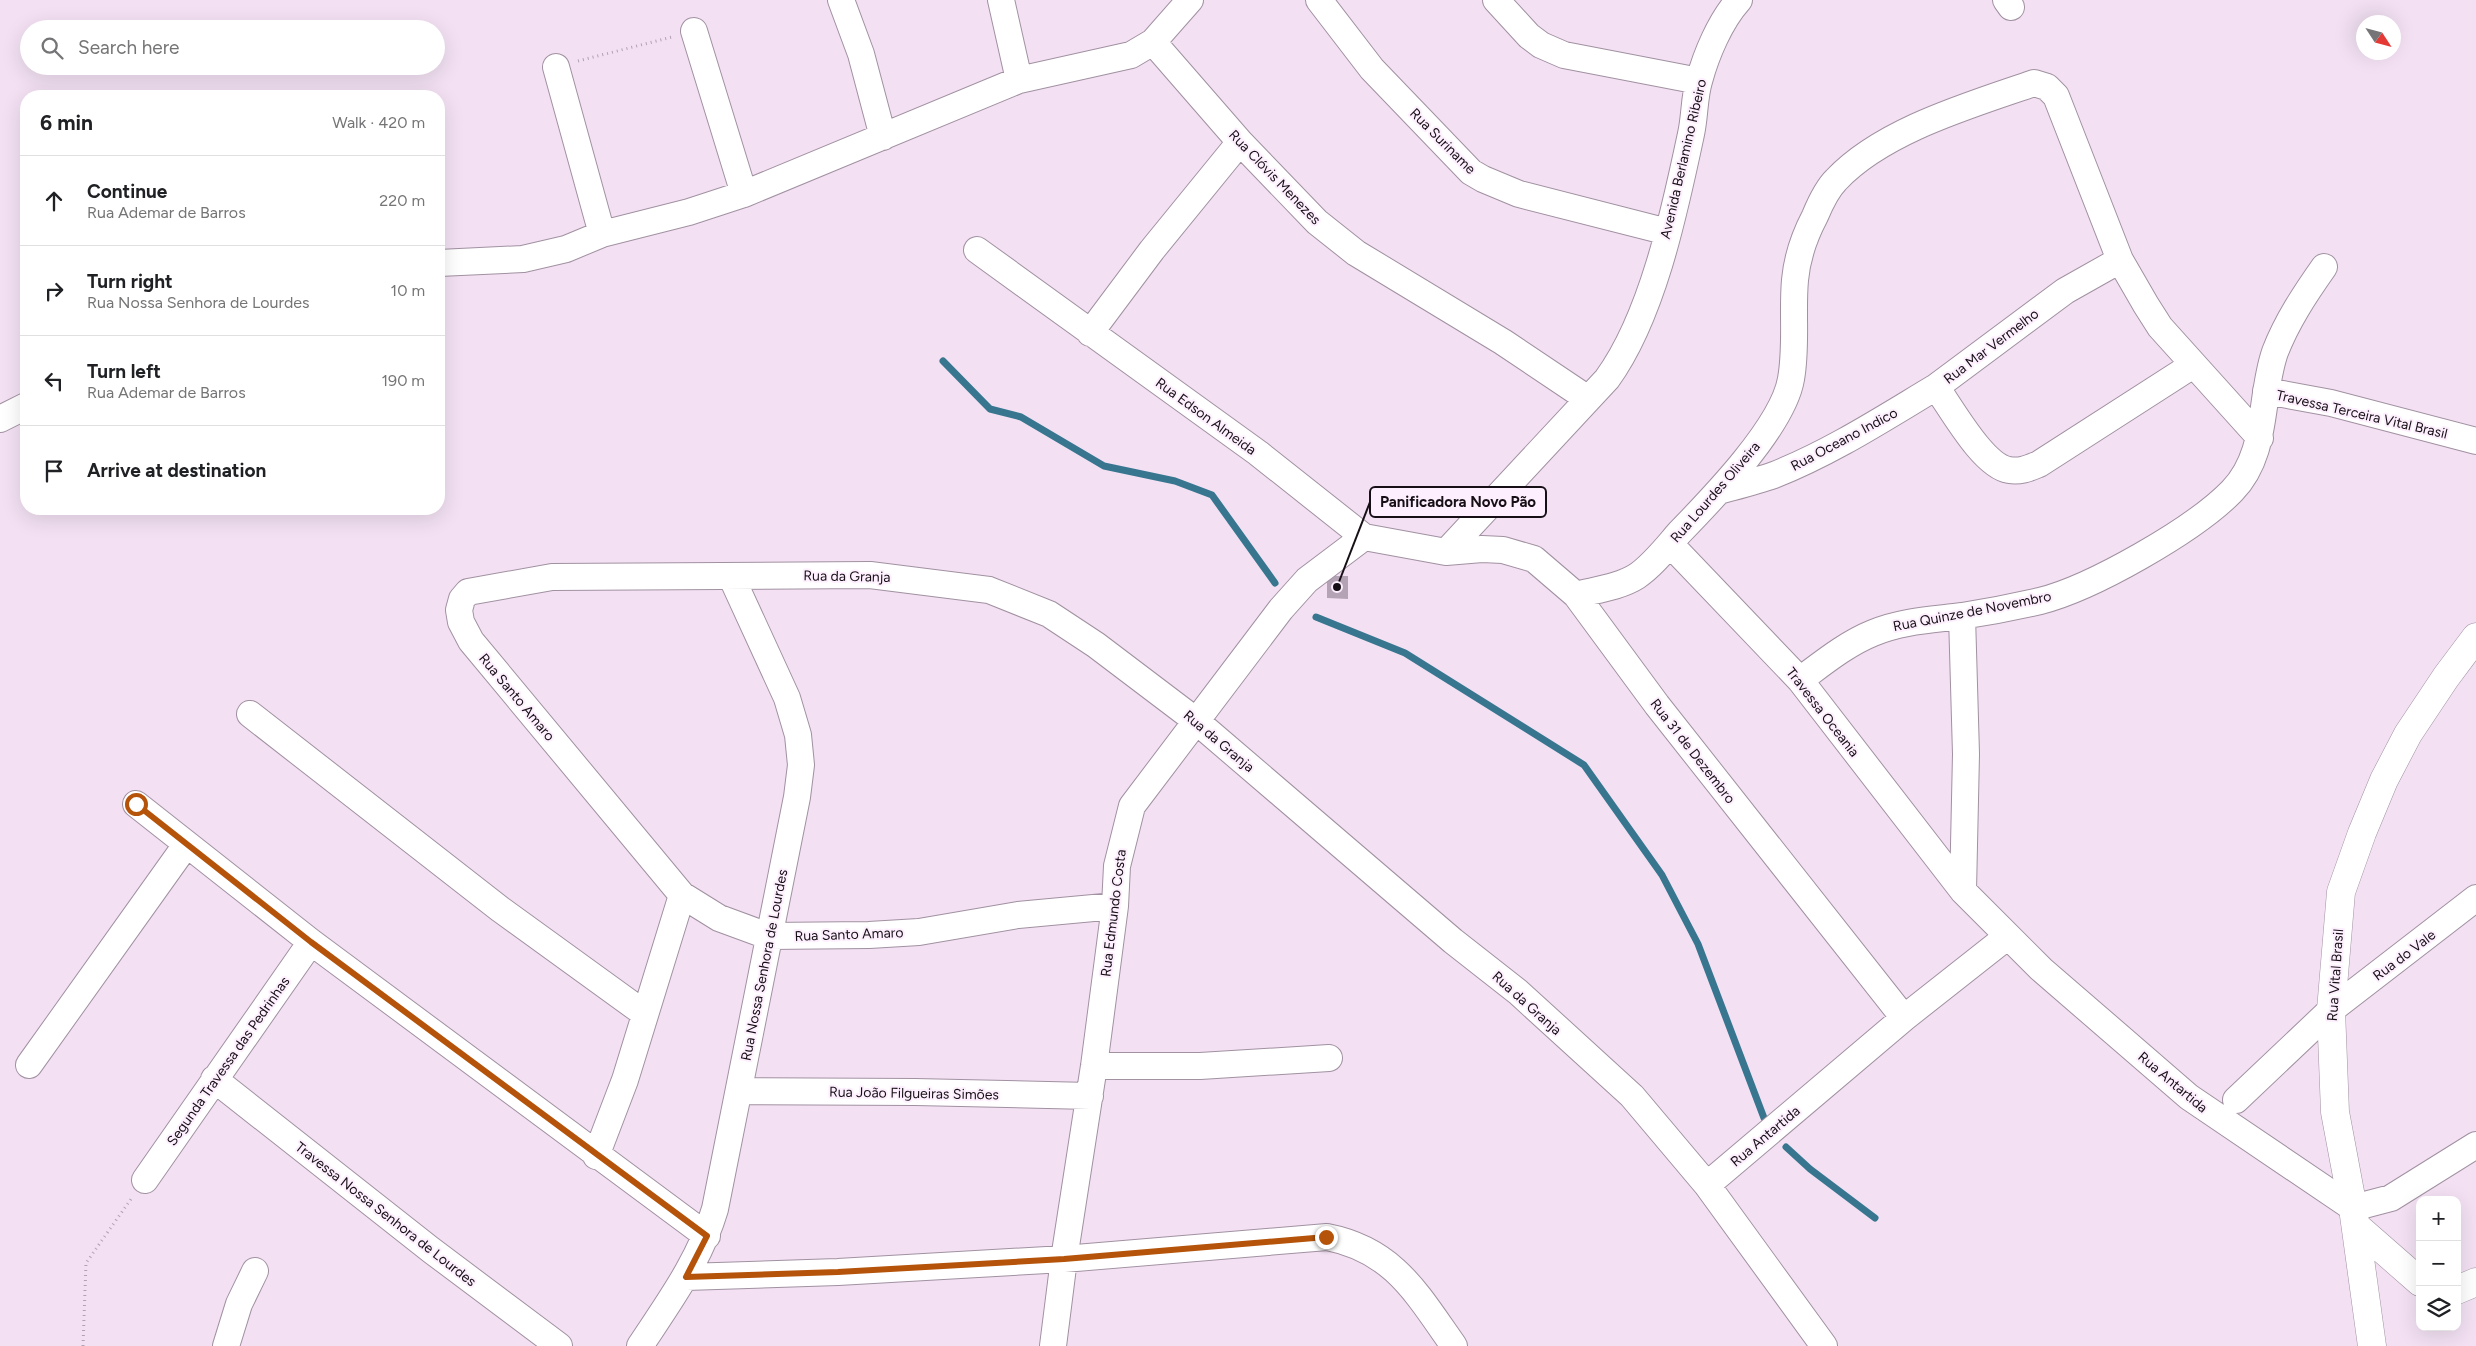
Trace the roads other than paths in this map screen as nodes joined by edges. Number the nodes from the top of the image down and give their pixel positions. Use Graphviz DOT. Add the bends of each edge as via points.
graph roads {
  1 [pos="841,0"];
  2 [pos="1001,0"];
  3 [pos="1190,0"];
  4 [pos="1318,0"];
  5 [pos="1496,0"];
  6 [pos="1739,0"];
  7 [pos="694,31"];
  8 [pos="1153,42"];
  9 [pos="556,67"];
  10 [pos="1019,80"];
  11 [pos="1698,82"];
  12 [pos="884,136"];
  13 [pos="1240,142"];
  14 [pos="744,194"];
  15 [pos="1668,232"];
  16 [pos="602,234"];
  17 [pos="977,250"];
  18 [pos="2120,260"];
  19 [pos="445,263"];
  20 [pos="2324,267"];
  21 [pos="1090,333"];
  22 [pos="2193,364"];
  23 [pos="1936,387"];
  24 [pos="2266,391"];
  25 [pos="1588,399"];
  26 [pos="20,409"];
  27 [pos="0,419"];
  28 [pos="2260,438"];
  29 [pos="2476,441"];
  30 [pos="1719,491"];
  31 [pos="1364,537"];
  32 [pos="1670,544"];
  33 [pos="1446,552"];
  34 [pos="732,576"];
  35 [pos="1576,595"];
  36 [pos="1962,616"];
  37 [pos="2476,637"];
  38 [pos="471,642"];
  39 [pos="1800,680"];
  40 [pos="250,714"];
  41 [pos="1195,720"];
  42 [pos="136,804"];
  43 [pos="186,845"];
  44 [pos="1963,891"];
  45 [pos="682,895"];
  46 [pos="2476,898"];
  47 [pos="1115,906"];
  48 [pos="768,936"];
  49 [pos="2008,936"];
  50 [pos="311,942"];
  51 [pos="2331,1010"];
  52 [pos="645,1014"];
  53 [pos="1904,1018"];
  54 [pos="1329,1058"];
  55 [pos="29,1065"];
  56 [pos="1094,1066"];
  57 [pos="214,1079"];
  58 [pos="738,1091"];
  59 [pos="1090,1096"];
  60 [pos="2236,1100"];
  61 [pos="2476,1145"];
  62 [pos="596,1156"];
  63 [pos="145,1180"];
  64 [pos="1707,1185"];
  65 [pos="2354,1217"];
  66 [pos="707,1236"];
  67 [pos="1064,1259"];
  68 [pos="255,1271"];
  69 [pos="686,1277"];
  70 [pos="2416,1278"];
  71 [pos="2476,1282"];
  72 [pos="2461,1288"];
  73 [pos="1823,1344"];
  74 [pos="226,1346"];
  75 [pos="559,1346"];
  76 [pos="640,1346"];
  77 [pos="1053,1346"];
  78 [pos="1454,1346"];
  79 [pos="2372,1346"];
  1 -- 12 [label="street" via="861,54"];
  2 -- 10 [label="street"];
  3 -- 8 [label="street"];
  4 -- 15 [label="street, Rua Suriname" via="1372,69 1471,172 1519,194"];
  5 -- 11 [label="street" via="1529,36 1564,55"];
  6 -- 11 [label="street, Avenida Berlamino Ribeiro" via="1716,37"];
  7 -- 14 [label="street"];
  8 -- 10 [label="street" via="1131,55"];
  8 -- 13 [label="street, Rua Clóvis Menezes"];
  9 -- 16 [label="street"];
  10 -- 12 [label="street"];
  11 -- 15 [label="street, Avenida Berlamino Ribeiro" via="1694,120"];
  12 -- 14 [label="street"];
  13 -- 21 [label="street" via="1152,250"];
  13 -- 25 [label="street, Rua Clóvis Menezes" via="1317,222 1356,253 1503,342"];
  14 -- 16 [label="street"];
  15 -- 25 [label="street, Avenida Berlamino Ribeiro" via="1628,344 1619,362"];
  16 -- 19 [label="street" via="566,249 523,259"];
  17 -- 21 [label="street, Rua Edson Almeida"];
  18 -- 22 [label="street" via="2160,326"];
  18 -- 23 [label="street, Rua Mar Vermelho" via="2065,291"];
  18 -- 30 [label="street, Rua Lourdes Oliveira" via="2056,96 2047,87 2034,83 1936,118 1880,147 1834,181 1808,231 1795,279 1791,381 1768,430"];
  20 -- 24 [label="street, Travessa Terceira Vital Brasil" via="2284,332"];
  21 -- 31 [label="street, Rua Edson Almeida" via="1258,453"];
  22 -- 23 [label="street, Rua Mar Vermelho" via="2039,464 2022,471 2008,470 1996,464"];
  22 -- 28 [label="street"];
  23 -- 30 [label="street, Rua Oceano Indico" via="1820,454 1773,475"];
  24 -- 28 [label="street, Rua Quinze de Novembro"];
  24 -- 29 [label="street, Travessa Terceira Vital Brasil"];
  25 -- 33 [label="street, Avenida Berlamino Ribeiro"];
  26 -- 27 [label="street"];
  28 -- 36 [label="street, Rua Quinze de Novembro" via="2233,490 2175,534 2074,589 2042,600"];
  30 -- 32 [label="street, Rua Lourdes Oliveira"];
  31 -- 33 [label="street, Rua Edson Almeida"];
  31 -- 41 [label="street, Rua Edmundo Costa" via="1301,586"];
  32 -- 35 [label="street, Rua Lourdes Oliveira" via="1635,577"];
  32 -- 39 [label="street, Travessa Oceania"];
  33 -- 35 [label="street, Rua 31 de Dezembro" via="1503,550 1534,559"];
  34 -- 38 [label="street, Rua da Granja" via="552,577 482,588 468,592 459,610"];
  34 -- 41 [label="street, Rua da Granja" via="870,574 989,590 1049,614 1096,645"];
  34 -- 48 [label="street, Rua Nossa Senhora de Lourdes" via="787,698 798,735 801,765 797,797"];
  35 -- 53 [label="street, Rua 31 de Dezembro" via="1669,721"];
  36 -- 39 [label="street, Rua Quinze de Novembro" via="1897,624 1872,633 1832,656"];
  36 -- 44 [label="street" via="1966,754"];
  37 -- 51 [label="street, Rua Vital Brasil" via="2408,734 2362,833 2341,892"];
  38 -- 45 [label="street, Rua Santo Amaro"];
  39 -- 44 [label="street, Travessa Oceania"];
  40 -- 52 [label="street" via="500,909"];
  41 -- 47 [label="street, Rua Edmundo Costa" via="1132,806 1117,866"];
  41 -- 64 [label="street, Rua da Granja" via="1453,941 1518,992 1632,1096"];
  42 -- 43 [label="street"];
  43 -- 50 [label="street"];
  43 -- 55 [label="street"];
  44 -- 49 [label="street, Rua Antartida"];
  45 -- 48 [label="street, Rua Santo Amaro" via="719,918"];
  45 -- 52 [label="street"];
  46 -- 51 [label="street, Rua do Vale"];
  47 -- 48 [label="street, Rua Santo Amaro" via="1018,915 919,932"];
  47 -- 56 [label="street, Rua Edmundo Costa"];
  48 -- 58 [label="street, Rua Nossa Senhora de Lourdes"];
  49 -- 53 [label="street, Rua Antartida"];
  49 -- 65 [label="street, Rua Antartida" via="2189,1096"];
  50 -- 57 [label="street, Segunda Travessa das Pedrinhas"];
  50 -- 62 [label="street"];
  51 -- 60 [label="street, Rua do Vale"];
  51 -- 65 [label="street, Rua Vital Brasil" via="2335,1112"];
  52 -- 62 [label="street" via="625,1080"];
  53 -- 64 [label="street, Rua Antartida"];
  54 -- 56 [label="street" via="1200,1066"];
  56 -- 59 [label="street, Rua Edmundo Costa"];
  57 -- 63 [label="street, Segunda Travessa das Pedrinhas"];
  57 -- 75 [label="street, Travessa Nossa Senhora de Lourdes"];
  58 -- 59 [label="street, Rua João Filgueiras Simões"];
  58 -- 66 [label="street, Rua Nossa Senhora de Lourdes" via="721,1184"];
  59 -- 67 [label="street, Rua Edmundo Costa"];
  61 -- 65 [label="street"];
  62 -- 66 [label="street"];
  64 -- 73 [label="street, Rua da Granja"];
  65 -- 70 [label="street"];
  65 -- 79 [label="street, Rua Vital Brasil"];
  66 -- 69 [label="street, Rua Nossa Senhora de Lourdes"];
  67 -- 69 [label="street"];
  67 -- 77 [label="street, Rua Edmundo Costa"];
  67 -- 78 [label="street" via="1326,1237 1350,1242 1390,1264 1413,1289"];
  68 -- 74 [label="street" via="239,1304"];
  69 -- 76 [label="street, Rua Nossa Senhora de Lourdes"];
  71 -- 72 [label="street"];
}
